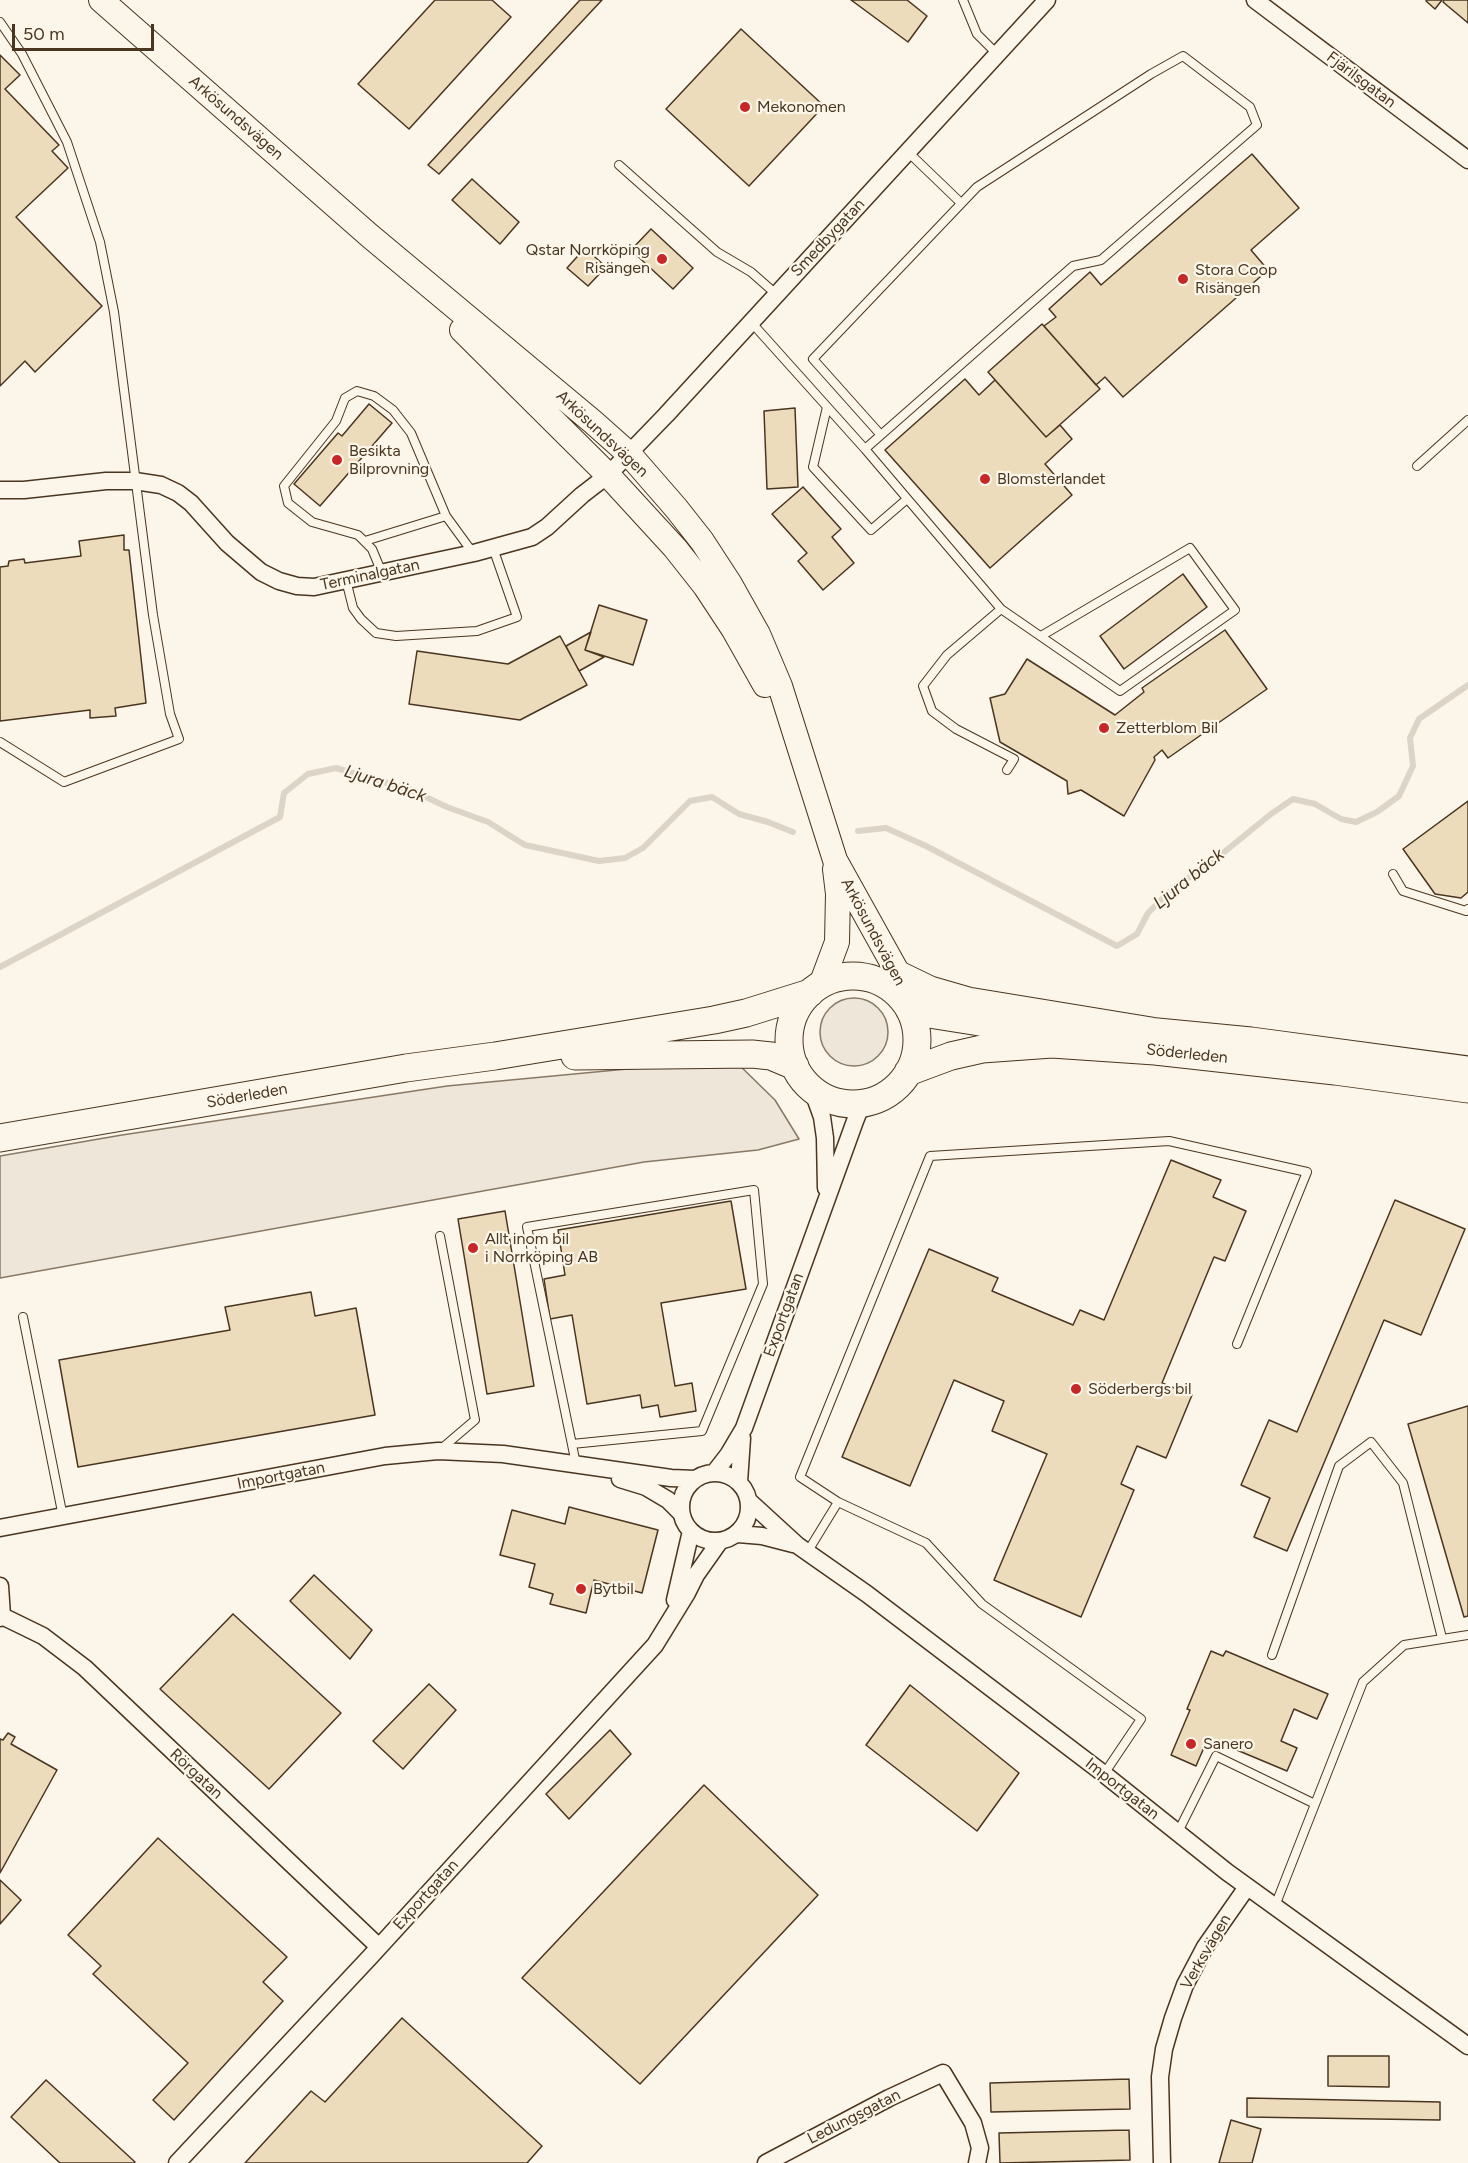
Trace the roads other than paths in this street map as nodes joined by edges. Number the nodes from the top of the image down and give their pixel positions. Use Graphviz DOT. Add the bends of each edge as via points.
graph roads {
  1 [pos="101,0"];
  2 [pos="963,0"];
  3 [pos="1047,0"];
  4 [pos="1255,0"];
  5 [pos="0,22"];
  6 [pos="997,54"];
  7 [pos="908,152"];
  8 [pos="1468,160"];
  9 [pos="619,165"];
  10 [pos="961,203"];
  11 [pos="370,236"];
  12 [pos="776,294"];
  13 [pos="751,322"];
  14 [pos="827,407"];
  15 [pos="1468,420"];
  16 [pos="880,434"];
  17 [pos="865,449"];
  18 [pos="629,454"];
  19 [pos="1417,466"];
  20 [pos="608,475"];
  21 [pos="135,481"];
  22 [pos="0,490"];
  23 [pos="907,499"];
  24 [pos="446,516"];
  25 [pos="365,541"];
  26 [pos="493,549"];
  27 [pos="474,553"];
  28 [pos="382,573"];
  29 [pos="346,580"];
  30 [pos="1001,609"];
  31 [pos="1041,636"];
  32 [pos="0,742"];
  33 [pos="799,749"];
  34 [pos="1007,770"];
  35 [pos="835,860"];
  36 [pos="1393,874"];
  37 [pos="1468,909"];
  38 [pos="899,975"];
  39 [pos="816,989"];
  40 [pos="908,1008"];
  41 [pos="1151,1031"];
  42 [pos="792,1054"];
  43 [pos="495,1056"];
  44 [pos="1468,1070"];
  45 [pos="908,1072"];
  46 [pos="812,1089"];
  47 [pos="1468,1089"];
  48 [pos="866,1102"];
  49 [pos="0,1138"];
  50 [pos="825,1202"];
  51 [pos="440,1236"];
  52 [pos="23,1317"];
  53 [pos="1237,1344"];
  54 [pos="744,1428"];
  55 [pos="572,1444"];
  56 [pos="438,1451"];
  57 [pos="570,1463"];
  58 [pos="714,1473"];
  59 [pos="695,1479"];
  60 [pos="739,1482"];
  61 [pos="750,1502"];
  62 [pos="838,1502"];
  63 [pos="681,1513"];
  64 [pos="63,1517"];
  65 [pos="0,1528"];
  66 [pos="691,1531"];
  67 [pos="738,1534"];
  68 [pos="720,1541"];
  69 [pos="803,1548"];
  70 [pos="0,1586"];
  71 [pos="1,1617"];
  72 [pos="669,1622"];
  73 [pos="1468,1635"];
  74 [pos="1442,1638"];
  75 [pos="1272,1655"];
  76 [pos="1104,1774"];
  77 [pos="1315,1804"];
  78 [pos="1178,1832"];
  79 [pos="1247,1887"];
  80 [pos="1275,1906"];
  81 [pos="379,1947"];
  82 [pos="1468,2046"];
  83 [pos="177,2163"];
  84 [pos="766,2163"];
  85 [pos="978,2163"];
  86 [pos="1162,2163"];
  1 -- 11 [label="main road, Arkösundsvägen"];
  2 -- 6 [label="lane" via="977,34"];
  3 -- 6 [label="street, Smedbygatan"];
  4 -- 8 [label="street, Fjärilsgatan"];
  5 -- 21 [label="lane" via="22,54 67,142 100,243 114,312"];
  6 -- 7 [label="street, Smedbygatan"];
  7 -- 10 [label="lane"];
  7 -- 12 [label="street, Smedbygatan"];
  9 -- 12 [label="lane" via="717,252 751,272"];
  10 -- 16 [label="lane" via="813,358"];
  10 -- 16 [label="lane" via="977,187 1183,56 1250,107 1257,124 1101,260 1073,266"];
  11 -- 18 [label="main road, Arkösundsvägen"];
  11 -- 20 [label="main road, Arkösundsvägen"];
  12 -- 13 [label="street, Smedbygatan"];
  13 -- 14 [label="lane"];
  13 -- 18 [label="street, Smedbygatan"];
  14 -- 17 [label="lane"];
  14 -- 23 [label="lane" via="813,467 871,530"];
  15 -- 19 [label="lane"];
  16 -- 17 [label="lane"];
  17 -- 23 [label="lane"];
  18 -- 20 [label="street, Smedbygatan"];
  18 -- 33 [label="main road, Arkösundsvägen" via="702,541 730,584 763,645"];
  20 -- 26 [label="street, Terminalgatan" via="547,527 531,537"];
  20 -- 33 [label="main road, Arkösundsvägen" via="705,586 750,657"];
  21 -- 22 [label="street, Terminalgatan"];
  21 -- 29 [label="street, Terminalgatan" via="161,485 178,493 243,559 279,581 314,587"];
  21 -- 32 [label="lane" via="153,615 170,714 179,739 64,782"];
  23 -- 30 [label="lane"];
  24 -- 25 [label="lane"];
  24 -- 25 [label="lane" via="411,433 393,410 374,396 357,392 345,398 336,420 284,486 288,502 312,522 358,535"];
  24 -- 27 [label="lane"];
  25 -- 28 [label="lane"];
  26 -- 27 [label="street, Terminalgatan"];
  26 -- 29 [label="lane" via="517,617 477,631 396,636 376,633 353,608"];
  27 -- 28 [label="street, Terminalgatan"];
  28 -- 29 [label="street, Terminalgatan"];
  30 -- 31 [label="lane"];
  30 -- 34 [label="lane" via="947,655 923,686 932,711 956,729 1014,759"];
  31 -- 31 [label="lane" via="1120,691 1234,610 1190,548"];
  33 -- 35 [label="main road, Arkösundsvägen"];
  35 -- 38 [label="main road, Arkösundsvägen"];
  35 -- 39 [label="main road, Arkösundsvägen" via="837,942"];
  36 -- 37 [label="lane" via="1403,891"];
  38 -- 40 [label="main road, Arkösundsvägen"];
  38 -- 41 [label="main road, Söderleden" via="930,990 968,1001"];
  39 -- 40 [label="main road" via="847,976 874,980 897,994"];
  39 -- 42 [label="main road" via="798,1007 791,1024"];
  39 -- 43 [label="main road, Söderleden" via="714,1020"];
  40 -- 41 [label="main road, Söderleden" via="992,1024"];
  40 -- 45 [label="main road" via="917,1035"];
  41 -- 44 [label="main road, Söderleden"];
  42 -- 43 [label="main road, Söderleden" via="769,1036 723,1036 567,1056"];
  42 -- 46 [label="main road"];
  43 -- 49 [label="main road, Söderleden"];
  45 -- 47 [label="main road, Söderleden" via="982,1049 1052,1044 1155,1050"];
  45 -- 48 [label="main road" via="891,1092"];
  46 -- 48 [label="main road" via="838,1102"];
  46 -- 50 [label="street, Exportgatan" via="825,1138"];
  48 -- 50 [label="street, Exportgatan" via="859,1111"];
  50 -- 54 [label="street, Exportgatan"];
  51 -- 56 [label="lane" via="475,1420"];
  52 -- 64 [label="lane"];
  53 -- 62 [label="lane" via="1307,1172 1169,1141 930,1156 800,1477"];
  54 -- 58 [label="street, Exportgatan"];
  54 -- 60 [label="street, Exportgatan"];
  55 -- 55 [label="lane" via="526,1227 754,1190 763,1284 702,1431"];
  55 -- 57 [label="lane"];
  56 -- 57 [label="street, Importgatan"];
  56 -- 64 [label="street, Importgatan" via="385,1456"];
  57 -- 59 [label="street, Importgatan"];
  57 -- 63 [label="street, Importgatan" via="646,1487"];
  58 -- 59 [label="street"];
  58 -- 60 [label="street"];
  59 -- 63 [label="street" via="683,1494"];
  60 -- 61 [label="street"];
  61 -- 67 [label="street" via="748,1519"];
  61 -- 69 [label="street, Importgatan"];
  62 -- 69 [label="lane"];
  62 -- 76 [label="lane" via="926,1543 982,1604 1140,1719"];
  63 -- 66 [label="street"];
  64 -- 65 [label="street, Importgatan"];
  66 -- 68 [label="street" via="699,1538"];
  66 -- 72 [label="street, Exportgatan"];
  67 -- 68 [label="street"];
  67 -- 69 [label="street, Importgatan" via="762,1536"];
  68 -- 72 [label="street, Exportgatan"];
  69 -- 76 [label="street, Importgatan"];
  70 -- 71 [label="street"];
  71 -- 81 [label="street, Rörgatan" via="43,1636 85,1668"];
  72 -- 81 [label="street, Exportgatan" via="655,1645"];
  73 -- 74 [label="lane"];
  74 -- 75 [label="lane" via="1403,1483 1371,1442 1339,1466"];
  74 -- 77 [label="lane" via="1404,1645 1363,1682"];
  76 -- 78 [label="street, Importgatan"];
  77 -- 78 [label="lane" via="1216,1756"];
  77 -- 80 [label="lane"];
  78 -- 79 [label="street, Importgatan"];
  79 -- 80 [label="street, Importgatan"];
  79 -- 86 [label="street, Verksvägen" via="1204,1947 1173,2018 1160,2077"];
  80 -- 82 [label="street, Importgatan"];
  81 -- 83 [label="street, Exportgatan"];
  84 -- 85 [label="street, Ledungsgatan" via="943,2073 973,2123 980,2148"];
}
